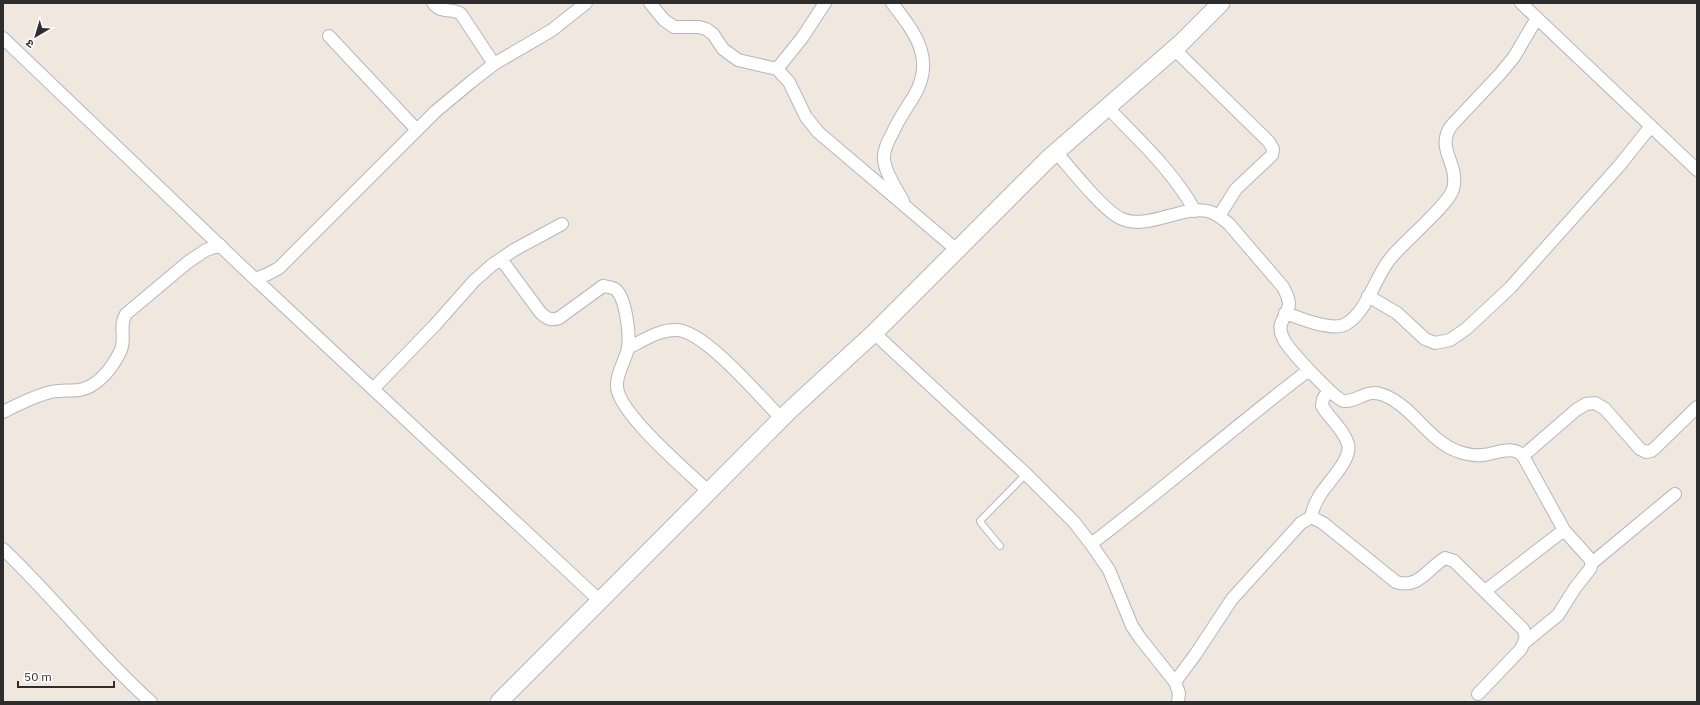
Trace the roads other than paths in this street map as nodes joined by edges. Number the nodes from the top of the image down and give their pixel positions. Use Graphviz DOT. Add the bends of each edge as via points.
graph roads {
  1 [pos="433,3"];
  2 [pos="586,3"];
  3 [pos="650,3"];
  4 [pos="825,3"];
  5 [pos="892,3"];
  6 [pos="1221,3"];
  7 [pos="1521,3"];
  8 [pos="1537,18"];
  9 [pos="330,36"];
  10 [pos="3,38"];
  11 [pos="1174,49"];
  12 [pos="494,64"];
  13 [pos="777,69"];
  14 [pos="1107,107"];
  15 [pos="1651,126"];
  16 [pos="417,130"];
  17 [pos="1056,152"];
  18 [pos="1697,170"];
  19 [pos="906,208"];
  20 [pos="1195,211"];
  21 [pos="1219,216"];
  22 [pos="562,224"];
  23 [pos="220,245"];
  24 [pos="958,251"];
  25 [pos="501,259"];
  26 [pos="255,279"];
  27 [pos="1368,296"];
  28 [pos="1285,313"];
  29 [pos="874,333"];
  30 [pos="628,348"];
  31 [pos="1309,370"];
  32 [pos="373,389"];
  33 [pos="1329,390"];
  34 [pos="1697,407"];
  35 [pos="3,412"];
  36 [pos="781,418"];
  37 [pos="1523,456"];
  38 [pos="1026,474"];
  39 [pos="708,491"];
  40 [pos="1675,494"];
  41 [pos="1311,517"];
  42 [pos="1564,530"];
  43 [pos="1092,544"];
  44 [pos="1000,546"];
  45 [pos="3,549"];
  46 [pos="1592,563"];
  47 [pos="1485,591"];
  48 [pos="599,600"];
  49 [pos="1525,642"];
  50 [pos="1175,682"];
  51 [pos="1478,694"];
  52 [pos="151,702"];
  53 [pos="499,702"];
  54 [pos="1178,702"];
  1 -- 12 [label="street" via="440,9 461,14"];
  2 -- 12 [label="street" via="552,30"];
  3 -- 13 [label="street" via="664,20 674,26 706,29 713,34 723,49 738,60"];
  4 -- 13 [label="street"];
  5 -- 19 [label="street" via="908,23 921,46 924,62 922,79 896,125 884,158 888,173"];
  6 -- 11 [label="street"];
  7 -- 8 [label="street"];
  8 -- 15 [label="street"];
  8 -- 27 [label="street" via="1500,74 1446,133 1446,148 1454,170 1452,192 1444,204 1401,245"];
  9 -- 16 [label="street"];
  10 -- 23 [label="street"];
  11 -- 14 [label="street"];
  11 -- 21 [label="street" via="1269,142 1273,149 1272,156 1236,189"];
  12 -- 16 [label="street"];
  13 -- 19 [label="street" via="789,82 806,117 818,132"];
  14 -- 17 [label="street"];
  14 -- 20 [label="street" via="1155,156"];
  15 -- 18 [label="street"];
  15 -- 27 [label="street" via="1619,166 1510,288 1466,329 1450,340 1435,343 1425,339 1397,314"];
  16 -- 26 [label="street" via="280,268"];
  17 -- 20 [label="street" via="1106,208 1120,218 1130,222 1141,222"];
  17 -- 24 [label="street"];
  19 -- 24 [label="street"];
  20 -- 21 [label="street" via="1210,212"];
  21 -- 28 [label="street" via="1229,224 1283,287 1289,305"];
  22 -- 25 [label="street"];
  23 -- 26 [label="street"];
  23 -- 35 [label="street" via="206,250 188,262 126,314 121,324 123,340 120,352 94,385 80,390 53,391 36,396"];
  24 -- 29 [label="street"];
  25 -- 30 [label="street" via="540,312 552,320 559,318 604,286 616,290 621,297 627,320"];
  25 -- 32 [label="street" via="474,281"];
  26 -- 32 [label="street"];
  27 -- 28 [label="street" via="1355,317 1346,324 1324,325"];
  28 -- 31 [label="street" via="1280,322 1283,339"];
  29 -- 36 [label="street"];
  29 -- 38 [label="street"];
  30 -- 36 [label="street" via="659,333 677,330 695,335 712,348"];
  30 -- 39 [label="street" via="616,386 620,399 656,441"];
  31 -- 33 [label="street"];
  31 -- 43 [label="street"];
  32 -- 48 [label="street"];
  33 -- 37 [label="street" via="1343,401 1367,393 1379,393 1390,397 1454,450 1483,455 1513,449"];
  33 -- 41 [label="street" via="1322,406 1343,434 1349,452 1321,492"];
  34 -- 37 [label="street" via="1656,447 1646,452 1640,449 1605,408 1595,403 1586,404"];
  36 -- 39 [label="street"];
  37 -- 42 [label="street"];
  38 -- 43 [label="street"];
  38 -- 44 [label="lane" via="980,520"];
  39 -- 48 [label="street"];
  40 -- 46 [label="street"];
  41 -- 47 [label="street" via="1323,522 1396,582 1412,584 1445,558 1454,561"];
  41 -- 50 [label="street" via="1301,523 1232,599"];
  42 -- 46 [label="street"];
  42 -- 47 [label="street"];
  43 -- 50 [label="street" via="1109,570 1132,626"];
  45 -- 52 [label="street" via="112,665"];
  46 -- 49 [label="street" via="1558,615"];
  47 -- 49 [label="street" via="1523,629"];
  48 -- 53 [label="street"];
  49 -- 51 [label="street"];
  50 -- 54 [label="street" via="1179,693"];
}
